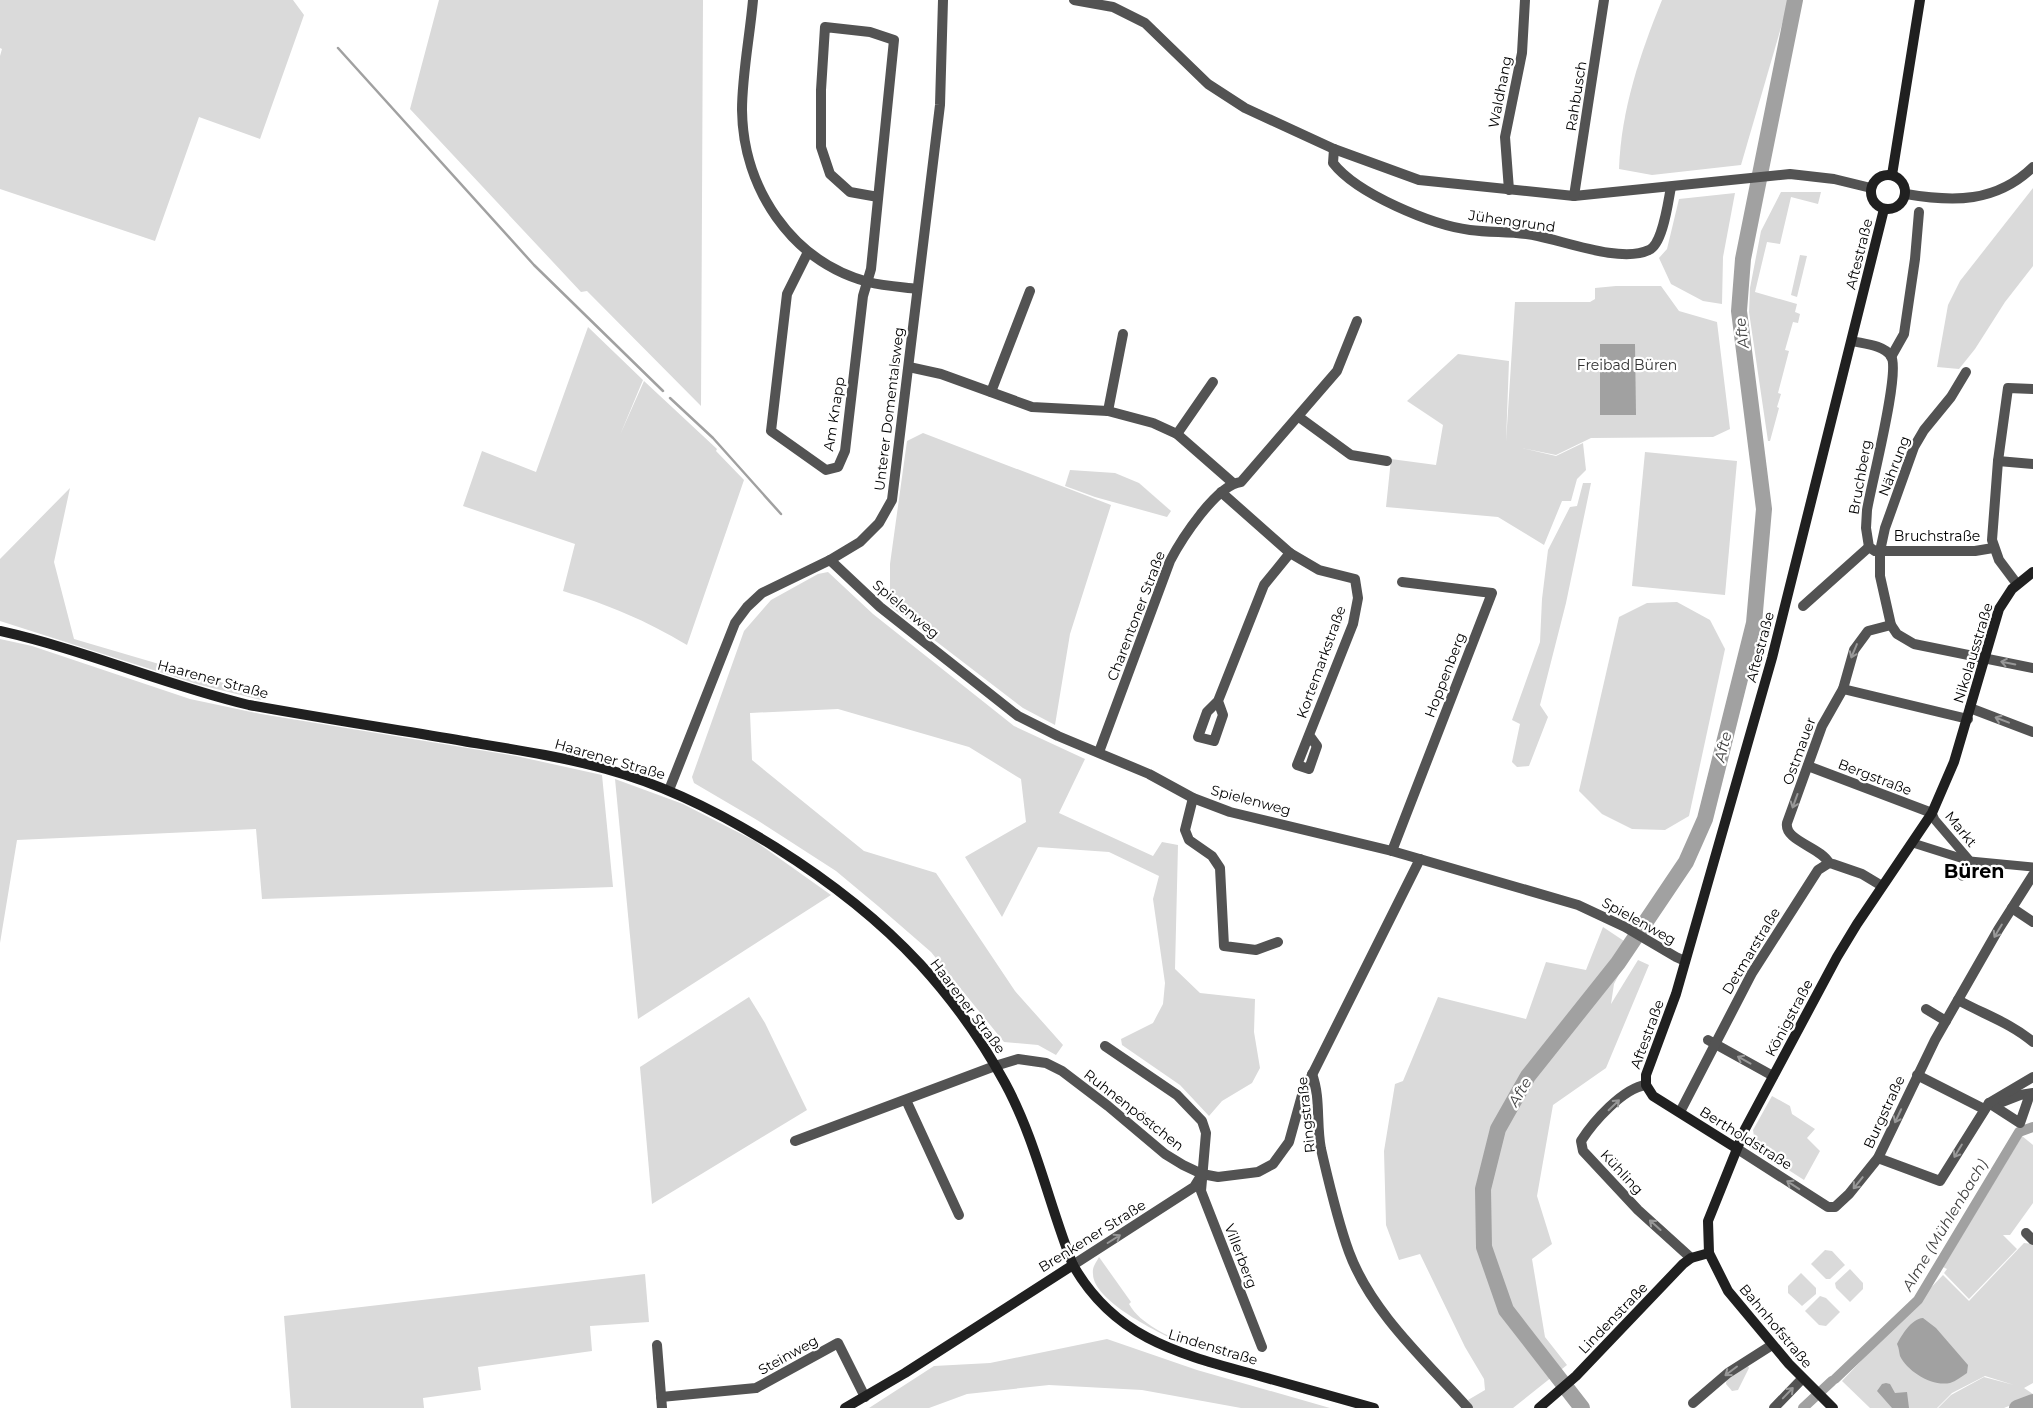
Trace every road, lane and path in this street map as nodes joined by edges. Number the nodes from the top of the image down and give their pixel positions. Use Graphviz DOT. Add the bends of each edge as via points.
graph roads {
  1 [pos="753,0"];
  2 [pos="943,0"];
  3 [pos="1074,0"];
  4 [pos="1526,0"];
  5 [pos="1604,0"];
  6 [pos="1920,0"];
  7 [pos="1114,4"];
  8 [pos="1334,149"];
  9 [pos="2033,167"];
  10 [pos="1892,175"];
  11 [pos="1671,187"];
  12 [pos="1871,188"];
  13 [pos="1509,190"];
  14 [pos="1906,194"];
  15 [pos="1574,196"];
  16 [pos="878,197"];
  17 [pos="1884,209"];
  18 [pos="1919,212"];
  19 [pos="808,252"];
  20 [pos="867,281"];
  21 [pos="917,289"];
  22 [pos="1030,291"];
  23 [pos="1357,321"];
  24 [pos="1123,334"];
  25 [pos="1852,342"];
  26 [pos="1891,356"];
  27 [pos="909,367"];
  28 [pos="1966,372"];
  29 [pos="1213,382"];
  30 [pos="2033,389"];
  31 [pos="991,392"];
  32 [pos="1108,411"];
  33 [pos="1299,417"];
  34 [pos="1177,434"];
  35 [pos="1388,461"];
  36 [pos="1998,461"];
  37 [pos="2033,464"];
  38 [pos="1233,483"];
  39 [pos="1221,492"];
  40 [pos="1869,547"];
  41 [pos="1993,548"];
  42 [pos="1880,551"];
  43 [pos="1290,553"];
  44 [pos="830,560"];
  45 [pos="2033,572"];
  46 [pos="1402,582"];
  47 [pos="2017,584"];
  48 [pos="1803,606"];
  49 [pos="1891,625"];
  50 [pos="0,631"];
  51 [pos="1984,659"];
  52 [pos="2033,668"];
  53 [pos="1843,689"];
  54 [pos="1218,701"];
  55 [pos="1970,708"];
  56 [pos="1968,719"];
  57 [pos="2033,732"];
  58 [pos="1309,735"];
  59 [pos="1099,752"];
  60 [pos="1808,766"];
  61 [pos="669,790"];
  62 [pos="1193,798"];
  63 [pos="1932,813"];
  64 [pos="1913,843"];
  65 [pos="1392,851"];
  66 [pos="1420,859"];
  67 [pos="1970,861"];
  68 [pos="1829,863"];
  69 [pos="2033,867"];
  70 [pos="2033,874"];
  71 [pos="1962,876"];
  72 [pos="1882,886"];
  73 [pos="2012,908"];
  74 [pos="2033,922"];
  75 [pos="1278,942"];
  76 [pos="1685,961"];
  77 [pos="1958,1000"];
  78 [pos="1926,1010"];
  79 [pos="1946,1021"];
  80 [pos="1711,1042"];
  81 [pos="2033,1042"];
  82 [pos="1105,1046"];
  83 [pos="995,1066"];
  84 [pos="1312,1074"];
  85 [pos="1917,1075"];
  86 [pos="1773,1076"];
  87 [pos="2033,1077"];
  88 [pos="1646,1085"];
  89 [pos="2033,1094"];
  90 [pos="906,1100"];
  91 [pos="1988,1106"];
  92 [pos="1680,1112"];
  93 [pos="795,1142"];
  94 [pos="1736,1148"];
  95 [pos="1878,1158"];
  96 [pos="1202,1174"];
  97 [pos="1835,1207"];
  98 [pos="959,1215"];
  99 [pos="1709,1253"];
  100 [pos="1691,1258"];
  101 [pos="1073,1265"];
  102 [pos="657,1345"];
  103 [pos="1772,1345"];
  104 [pos="1262,1347"];
  105 [pos="1802,1379"];
  106 [pos="661,1397"];
  107 [pos="865,1397"];
  108 [pos="1693,1403"];
  109 [pos="662,1408"];
  110 [pos="845,1408"];
  111 [pos="1374,1408"];
  112 [pos="1468,1408"];
  113 [pos="1539,1408"];
  114 [pos="1774,1408"];
  115 [pos="1833,1408"];
  1 -- 19 [label="street" via="742,110 745,139 759,188 771,212"];
  2 -- 21 [label="street, Unterer Domentalsweg" via="940,105"];
  3 -- 7 [label="street, Jühengrund"];
  4 -- 13 [label="street, Waldhang" via="1522,53 1505,137"];
  5 -- 15 [label="street, Rahbusch"];
  6 -- 10 [label="main road"];
  7 -- 8 [label="street, Jühengrund" via="1145,23 1208,84 1244,108"];
  8 -- 11 [label="street, Jühengrund" via="1333,163 1353,183 1431,220 1469,230 1536,235 1594,250 1636,254 1652,250 1660,237"];
  8 -- 13 [label="street, Jühengrund" via="1419,180"];
  9 -- 14 [label="street" via="2007,187 1976,198"];
  10 -- 12 [label="main road" via="1877,179"];
  10 -- 14 [label="main road" via="1904,184"];
  11 -- 12 [label="street, Jühengrund" via="1790,174 1834,179"];
  11 -- 15 [label="street, Jühengrund"];
  12 -- 17 [label="main road" via="1872,199"];
  13 -- 15 [label="street, Jühengrund"];
  14 -- 17 [label="main road" via="1899,206"];
  16 -- 16 [label="street" via="894,40 870,32 825,27 820,148 830,174 850,192"];
  16 -- 20 [label="street"];
  17 -- 25 [label="main road, Aftestraße"];
  18 -- 26 [label="street" via="1904,334"];
  19 -- 20 [label="street" via="844,273"];
  19 -- 20 [label="street, Am Knapp" via="787,294 771,431 826,470 838,467 846,451"];
  20 -- 21 [label="street"];
  21 -- 27 [label="street, Unterer Domentalsweg"];
  22 -- 31 [label="street"];
  23 -- 33 [label="street, Charentoner Straße" via="1337,371"];
  24 -- 32 [label="street"];
  25 -- 26 [label="street" via="1878,347"];
  25 -- 76 [label="main road, Aftestraße" via="1772,658"];
  26 -- 40 [label="street, Bruchberg" via="1894,367 1892,390 1867,510"];
  27 -- 31 [label="street" via="941,374"];
  27 -- 44 [label="street, Unterer Domentalsweg" via="892,500 879,523 866,536"];
  28 -- 42 [label="street, Nährung" via="1914,447"];
  29 -- 34 [label="street"];
  30 -- 36 [label="street" via="2008,388"];
  31 -- 32 [label="street" via="1032,407"];
  32 -- 34 [label="street" via="1152,423"];
  33 -- 35 [label="street" via="1350,454"];
  33 -- 38 [label="street, Charentoner Straße" via="1241,482"];
  34 -- 38 [label="street"];
  36 -- 37 [label="street"];
  36 -- 41 [label="street" via="1991,533"];
  38 -- 39 [label="street, Charentoner Straße"];
  39 -- 43 [label="street, Kortemarkstraße"];
  39 -- 59 [label="street, Charentoner Straße" via="1180,542 1170,562"];
  40 -- 42 [label="street"];
  40 -- 48 [label="street"];
  41 -- 42 [label="street, Bruchstraße" via="1975,551"];
  41 -- 47 [label="street"];
  42 -- 49 [label="street" via="1880,576"];
  43 -- 54 [label="street" via="1264,585"];
  43 -- 58 [label="street, Kortemarkstraße" via="1319,570 1355,579 1358,598 1352,624"];
  44 -- 59 [label="street, Spielenweg" via="880,607 1018,716"];
  44 -- 61 [label="street, Unterer Domentalsweg" via="762,593 735,623"];
  45 -- 47 [label="main road"];
  46 -- 65 [label="street, Hoppenberg" via="1492,593"];
  47 -- 51 [label="main road, Nikolausstraße" via="1999,609"];
  49 -- 51 [label="street" via="1897,634 1914,644"];
  49 -- 53 [label="street, Ostmauer, one-way" via="1872,629 1861,638 1851,657"];
  50 -- 61 [label="main road, Haarener Straße" via="242,703 557,757"];
  52 -- 51 [label="street, one-way"];
  51 -- 55 [label="main road, Nikolausstraße"];
  53 -- 56 [label="street"];
  53 -- 60 [label="street, Ostmauer" via="1822,726"];
  55 -- 56 [label="main road, Nikolausstraße"];
  57 -- 55 [label="street, one-way"];
  56 -- 63 [label="main road, Nikolausstraße"];
  59 -- 62 [label="street, Spielenweg"];
  60 -- 63 [label="street, Bergstraße"];
  60 -- 68 [label="street, Ostmauer, one-way" via="1786,828 1791,835 1822,854"];
  61 -- 83 [label="main road, Haarener Straße" via="754,834 827,883 871,918 936,984"];
  62 -- 65 [label="street, Spielenweg" via="1230,812"];
  62 -- 75 [label="street" via="1185,830 1189,840 1212,856 1220,868 1224,946 1256,950"];
  63 -- 64 [label="main road, Königstraße"];
  63 -- 67 [label="street, Markt"];
  64 -- 67 [label="street, Markt"];
  64 -- 72 [label="main road, Königstraße"];
  65 -- 66 [label="street, Spielenweg"];
  66 -- 76 [label="street, Spielenweg" via="1578,905 1625,926"];
  66 -- 84 [label="street, Ringstraße"];
  67 -- 69 [label="street, Markt"];
  67 -- 71 [label="street, Markt"];
  68 -- 72 [label="street" via="1862,874"];
  68 -- 80 [label="street, Detmarstraße" via="1818,870 1802,891"];
  70 -- 73 [label="street, Burgstraße"];
  72 -- 86 [label="main road, Königstraße" via="1837,957"];
  73 -- 74 [label="street"];
  73 -- 77 [label="street, Burgstraße, one-way"];
  76 -- 88 [label="main road, Aftestraße" via="1646,1074"];
  77 -- 79 [label="street, Burgstraße"];
  77 -- 81 [label="street" via="2014,1028"];
  78 -- 79 [label="street"];
  79 -- 85 [label="street, Burgstraße"];
  86 -- 80 [label="street, one-way"];
  80 -- 92 [label="street, Detmarstraße"];
  82 -- 96 [label="street, Ruhnenpöstchen" via="1177,1096 1202,1121 1206,1133"];
  83 -- 90 [label="street, Ruhnenpöstchen"];
  83 -- 96 [label="street, Ruhnenpöstchen" via="1018,1059 1032,1059 1062,1071 1165,1154"];
  83 -- 101 [label="main road, Haarener Straße" via="1027,1132"];
  84 -- 96 [label="street" via="1302,1095 1289,1142 1273,1164 1242,1176"];
  84 -- 112 [label="street, Ringstraße" via="1317,1086 1321,1147 1349,1252 1391,1322"];
  85 -- 91 [label="street"];
  85 -- 95 [label="street, Burgstraße, one-way"];
  86 -- 94 [label="main road, Königstraße"];
  87 -- 91 [label="street"];
  88 -- 92 [label="main road, Bertholdstraße" via="1653,1096"];
  100 -- 88 [label="street, Kühling, one-way" via="1638,1210 1583,1151 1581,1141 1590,1128 1628,1092"];
  89 -- 91 [label="street"];
  89 -- 91 [label="street" via="2020,1123"];
  90 -- 93 [label="street, Ruhnenpöstchen"];
  90 -- 98 [label="street"];
  91 -- 95 [label="street, one-way" via="1940,1181"];
  92 -- 94 [label="main road, Bertholdstraße"];
  97 -- 94 [label="street, Bertholdstraße, one-way" via="1828,1207"];
  94 -- 99 [label="main road, Königstraße" via="1708,1221"];
  95 -- 97 [label="street, Burgstraße, one-way"];
  101 -- 96 [label="street, Brenkener Straße, one-way" via="1194,1186"];
  96 -- 104 [label="street, Villerberg" via="1202,1191"];
  99 -- 100 [label="main road, Lindenstraße"];
  99 -- 103 [label="main road, Bahnhofstraße" via="1728,1291"];
  100 -- 113 [label="main road, Lindenstraße" via="1576,1376"];
  101 -- 107 [label="main road, Brenkener Straße"];
  101 -- 111 [label="main road, Lindenstraße" via="1106,1309 1151,1341 1199,1359"];
  102 -- 106 [label="street"];
  103 -- 105 [label="main road, Bahnhofstraße"];
  103 -- 108 [label="street, one-way" via="1728,1373"];
  114 -- 105 [label="street, one-way"];
  105 -- 115 [label="main road, Bahnhofstraße"];
  106 -- 107 [label="street, Steinweg" via="756,1388 838,1343"];
  106 -- 109 [label="street"];
  107 -- 110 [label="main road, Brenkener Straße"];
}
